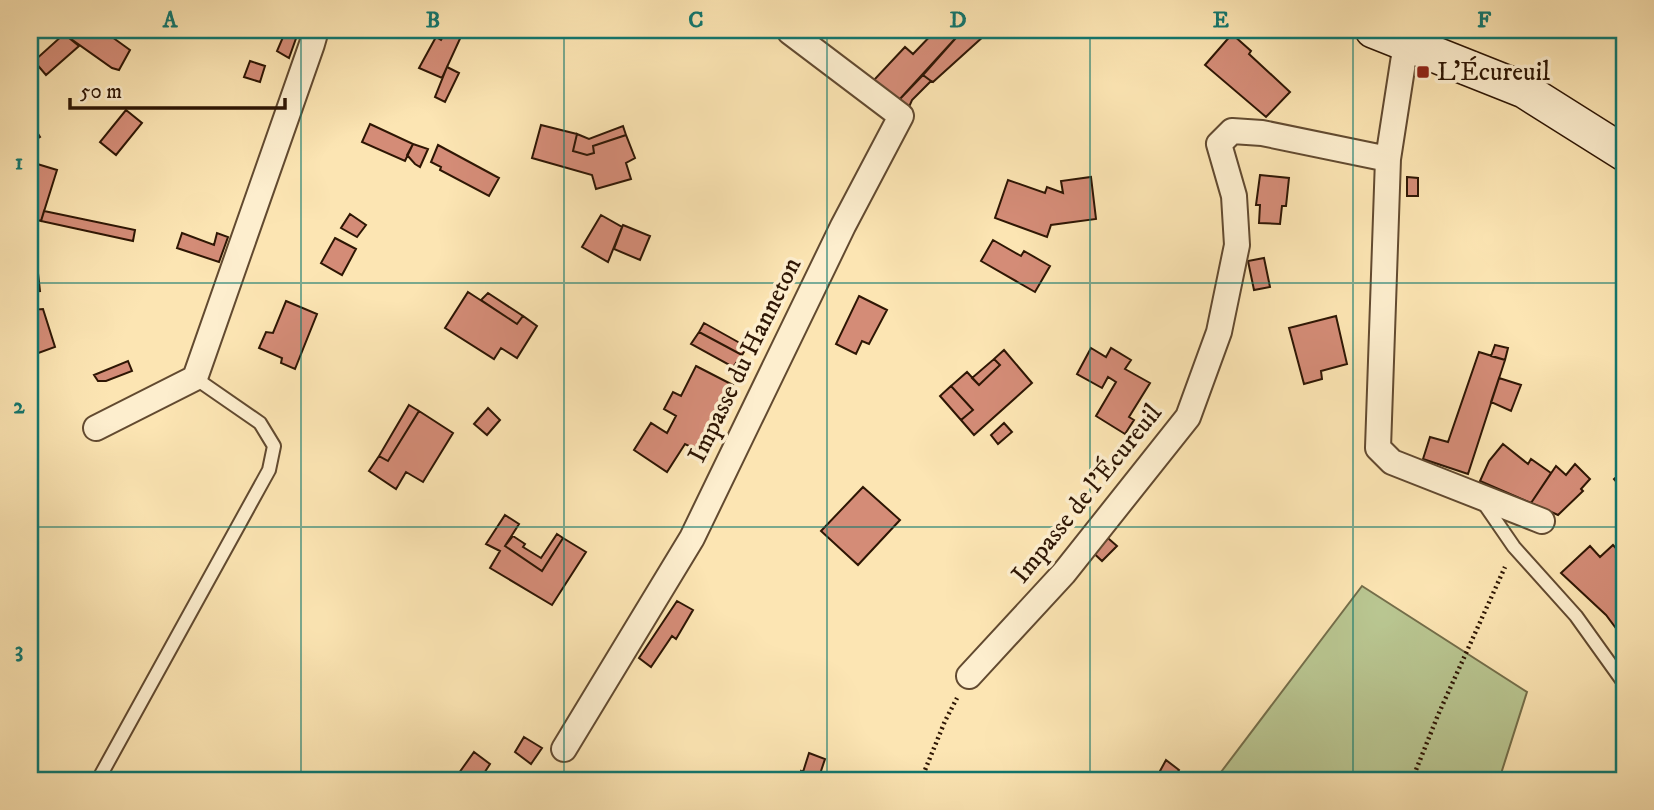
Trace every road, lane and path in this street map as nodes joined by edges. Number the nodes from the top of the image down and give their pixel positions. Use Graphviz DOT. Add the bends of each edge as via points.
graph roads {
  1 [pos="316,30"];
  2 [pos="790,30"];
  3 [pos="1373,30"];
  4 [pos="1406,43"];
  5 [pos="1624,153"];
  6 [pos="1388,159"];
  7 [pos="195,378"];
  8 [pos="96,428"];
  9 [pos="1479,496"];
  10 [pos="1542,521"];
  11 [pos="1514,547"];
  12 [pos="969,676"];
  13 [pos="1624,683"];
  14 [pos="564,749"];
  15 [pos="98,780"];
  16 [pos="921,780"];
  17 [pos="1412,780"];
  1 -- 7 [label="street"];
  2 -- 14 [label="street, Impasse du Hanneton" via="901,116 692,538"];
  3 -- 4 [label="main road"];
  4 -- 5 [label="main road" via="1524,90"];
  4 -- 6 [label="street"];
  6 -- 9 [label="street" via="1378,449 1392,462"];
  6 -- 12 [label="street, Impasse de l'Écureuil" via="1262,133 1232,131 1219,144 1234,196 1237,245 1219,332 1188,417 1064,573"];
  7 -- 8 [label="street"];
  7 -- 15 [label="lane" via="260,424 274,446 269,470"];
  9 -- 10 [label="street"];
  9 -- 11 [label="lane"];
  11 -- 13 [label="lane" via="1576,616"];
  11 -- 17 [label="path"];
  12 -- 16 [label="path"];
}
